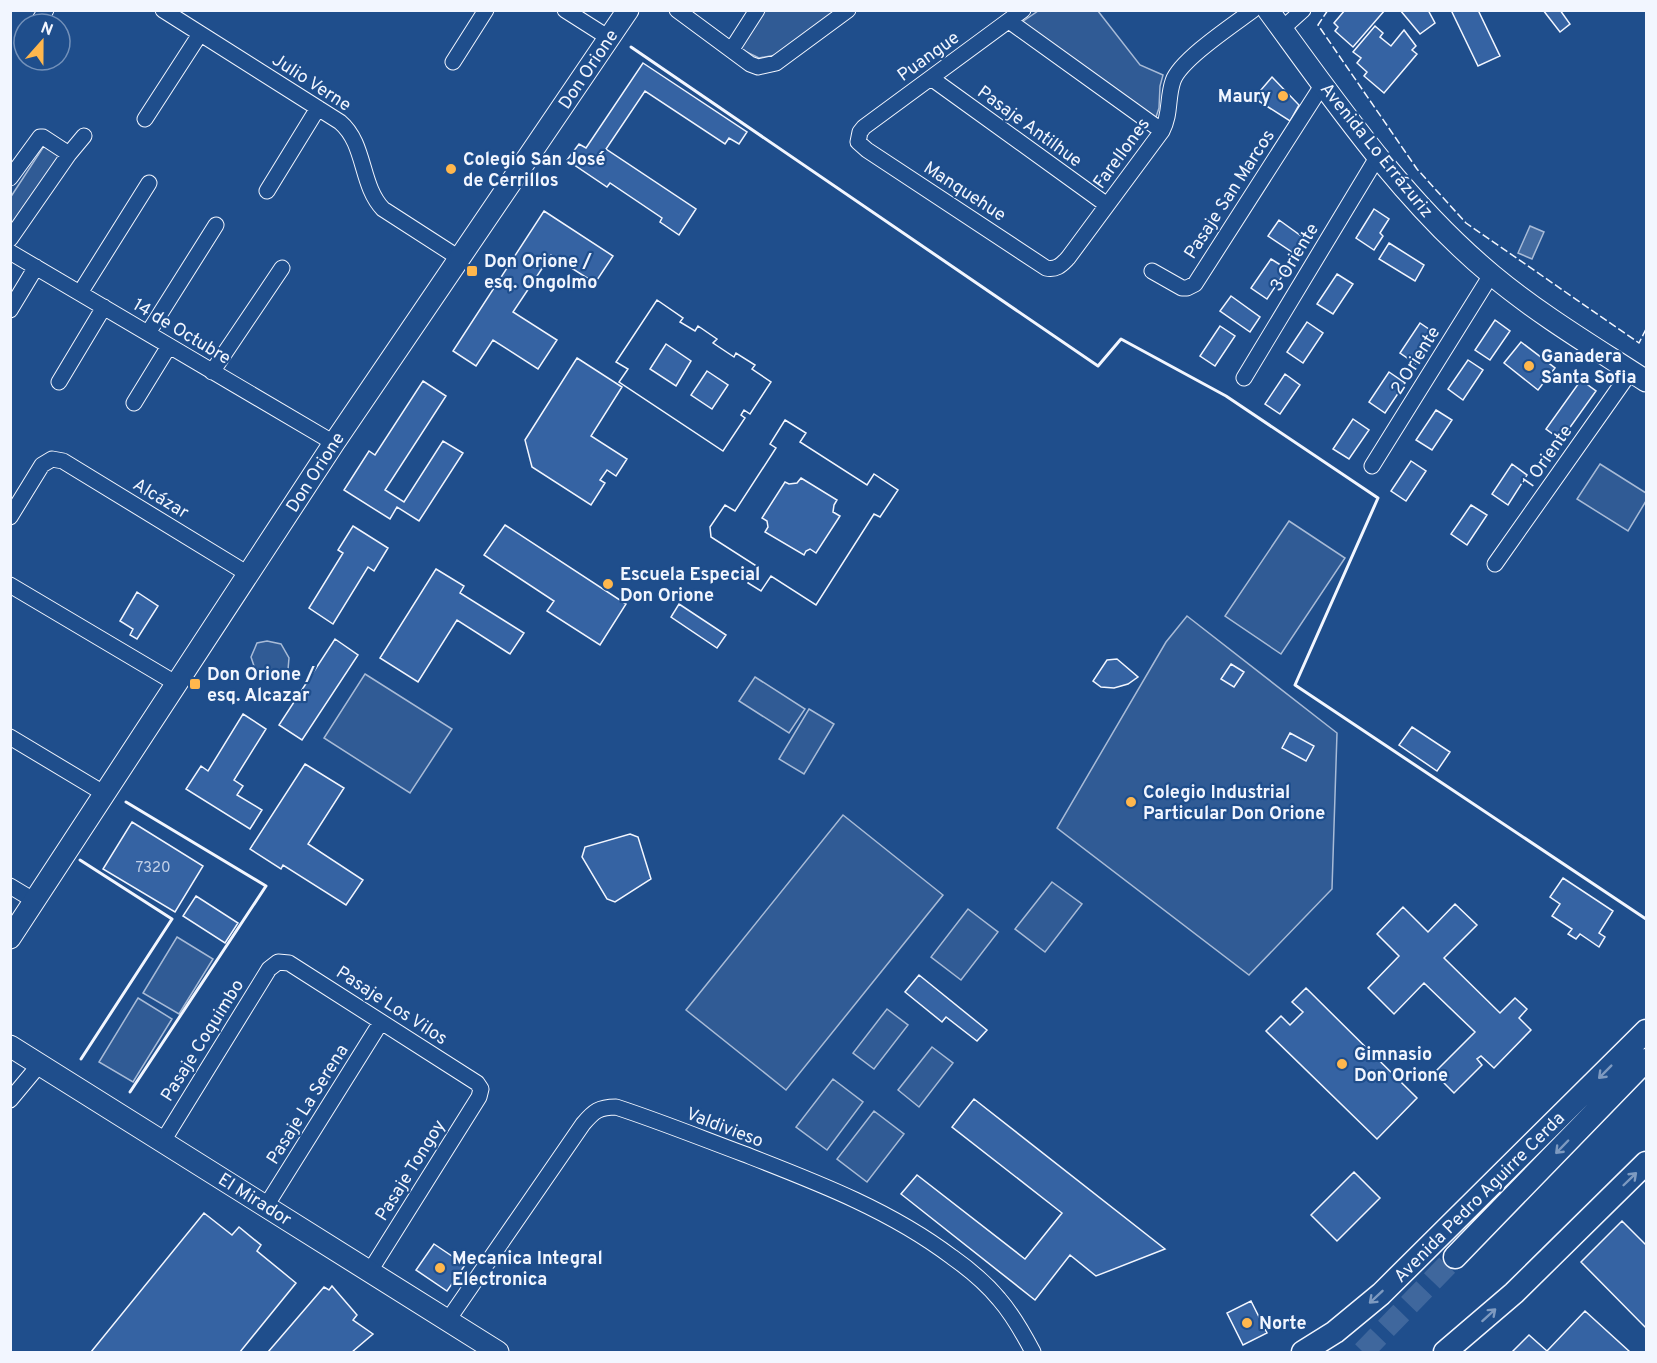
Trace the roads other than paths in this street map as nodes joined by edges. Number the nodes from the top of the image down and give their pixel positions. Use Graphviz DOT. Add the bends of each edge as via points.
graph roads {
  1 [pos="163,10"];
  2 [pos="486,10"];
  3 [pos="565,10"];
  4 [pos="628,10"];
  5 [pos="677,10"];
  6 [pos="757,10"];
  7 [pos="848,10"];
  8 [pos="1023,10"];
  9 [pos="1253,10"];
  10 [pos="1268,10"];
  11 [pos="1303,10"];
  12 [pos="1009,21"];
  13 [pos="1282,29"];
  14 [pos="200,33"];
  15 [pos="609,38"];
  16 [pos="732,49"];
  17 [pos="453,62"];
  18 [pos="931,78"];
  19 [pos="1323,84"];
  20 [pos="318,108"];
  21 [pos="145,119"];
  22 [pos="1162,131"];
  23 [pos="84,136"];
  24 [pos="859,136"];
  25 [pos="69,154"];
  26 [pos="1378,156"];
  27 [pos="10,178"];
  28 [pos="149,183"];
  29 [pos="267,191"];
  30 [pos="1107,205"];
  31 [pos="216,225"];
  32 [pos="10,239"];
  33 [pos="10,252"];
  34 [pos="459,258"];
  35 [pos="36,267"];
  36 [pos="1059,267"];
  37 [pos="282,268"];
  38 [pos="1152,271"];
  39 [pos="1491,275"];
  40 [pos="80,293"];
  41 [pos="104,307"];
  42 [pos="10,310"];
  43 [pos="148,333"];
  44 [pos="169,346"];
  45 [pos="212,372"];
  46 [pos="1639,376"];
  47 [pos="1244,378"];
  48 [pos="59,382"];
  49 [pos="134,403"];
  50 [pos="334,443"];
  51 [pos="1372,466"];
  52 [pos="10,516"];
  53 [pos="1495,564"];
  54 [pos="248,574"];
  55 [pos="10,585"];
  56 [pos="177,684"];
  57 [pos="10,737"];
  58 [pos="105,794"];
  59 [pos="10,886"];
  60 [pos="35,901"];
  61 [pos="10,939"];
  62 [pos="278,962"];
  63 [pos="381,1022"];
  64 [pos="1647,1031"];
  65 [pos="10,1046"];
  66 [pos="1647,1060"];
  67 [pos="40,1064"];
  68 [pos="481,1089"];
  69 [pos="10,1100"];
  70 [pos="163,1141"];
  71 [pos="1647,1163"];
  72 [pos="266,1206"];
  73 [pos="1455,1257"];
  74 [pos="370,1271"];
  75 [pos="448,1320"];
  76 [pos="498,1353"];
  77 [pos="1033,1353"];
  78 [pos="1303,1353"];
  79 [pos="1445,1353"];
  1 -- 14 [label="street, Julio Verne"];
  2 -- 17 [label="street"];
  3 -- 15 [label="street"];
  4 -- 15 [label="street, Don Orione"];
  5 -- 16 [label="street"];
  6 -- 16 [label="street"];
  7 -- 16 [label="street" via="776,63 758,67"];
  8 -- 12 [label="street, Puangue"];
  9 -- 22 [label="street, Farellones" via="1181,69 1174,79"];
  10 -- 13 [label="street, Avenida Lo Errázuriz"];
  11 -- 13 [label="street"];
  12 -- 18 [label="street, Puangue"];
  12 -- 22 [label="street"];
  13 -- 19 [label="street, Avenida Lo Errázuriz"];
  14 -- 20 [label="street, Julio Verne"];
  14 -- 21 [label="street"];
  15 -- 34 [label="street, Don Orione"];
  18 -- 24 [label="street, Puangue" via="864,127"];
  18 -- 30 [label="street, Pasaje Antilhue"];
  19 -- 26 [label="street, Avenida Lo Errázuriz"];
  19 -- 38 [label="street, Pasaje San Marcos" via="1195,284 1182,288"];
  20 -- 29 [label="street"];
  20 -- 34 [label="street, Julio Verne" via="349,130 377,202"];
  22 -- 30 [label="street, Farellones"];
  23 -- 25 [label="street"];
  24 -- 36 [label="street, Manquehue" via="858,142 867,150 1036,261 1053,270"];
  25 -- 27 [label="street" via="40,137"];
  25 -- 32 [label="street"];
  26 -- 39 [label="street, Avenida Lo Errázuriz" via="1424,210"];
  26 -- 47 [label="street, 3 Oriente"];
  28 -- 40 [label="street"];
  30 -- 36 [label="street, Farellones"];
  31 -- 43 [label="street"];
  33 -- 35 [label="street, 14 de Octubre"];
  34 -- 50 [label="street, Don Orione"];
  35 -- 40 [label="street, 14 de Octubre"];
  35 -- 42 [label="street"];
  37 -- 45 [label="street"];
  39 -- 46 [label="street, Avenida Lo Errázuriz" via="1534,308"];
  39 -- 51 [label="street, 2 Oriente"];
  40 -- 41 [label="street, 14 de Octubre"];
  41 -- 43 [label="street, 14 de Octubre"];
  41 -- 48 [label="street"];
  43 -- 44 [label="street, 14 de Octubre"];
  44 -- 45 [label="street, 14 de Octubre"];
  44 -- 49 [label="street"];
  45 -- 50 [label="street, 14 de Octubre"];
  46 -- 53 [label="street, 1 Oriente"];
  50 -- 54 [label="street, Don Orione"];
  52 -- 54 [label="street, Alcázar" via="42,465 52,459 63,461"];
  54 -- 56 [label="street, Don Orione"];
  55 -- 56 [label="street"];
  56 -- 58 [label="street, Don Orione"];
  57 -- 58 [label="street"];
  58 -- 60 [label="street, Don Orione"];
  59 -- 60 [label="street"];
  60 -- 61 [label="street, Don Orione"];
  62 -- 63 [label="street, Pasaje Los Vilos" via="289,963"];
  62 -- 70 [label="street, Pasaje Coquimbo" via="269,969"];
  63 -- 68 [label="street, Pasaje Los Vilos"];
  63 -- 72 [label="street, Pasaje La Serena"];
  64 -- 78 [label="main road, Avenida Pedro Aguirre Cerda, one-way" via="1381,1294"];
  65 -- 67 [label="street, El Mirador"];
  66 -- 73 [label="main road, one-way"];
  67 -- 69 [label="street"];
  67 -- 70 [label="street, El Mirador"];
  68 -- 74 [label="street, Pasaje Tongoy"];
  70 -- 72 [label="street, El Mirador"];
  79 -- 71 [label="main road, one-way" via="1514,1293"];
  72 -- 74 [label="street, El Mirador"];
  74 -- 75 [label="street, El Mirador"];
  75 -- 76 [label="street, El Mirador"];
  75 -- 77 [label="street, Valdivieso" via="591,1113 603,1107 616,1107 797,1175 918,1233 988,1286 1010,1312"];
}
